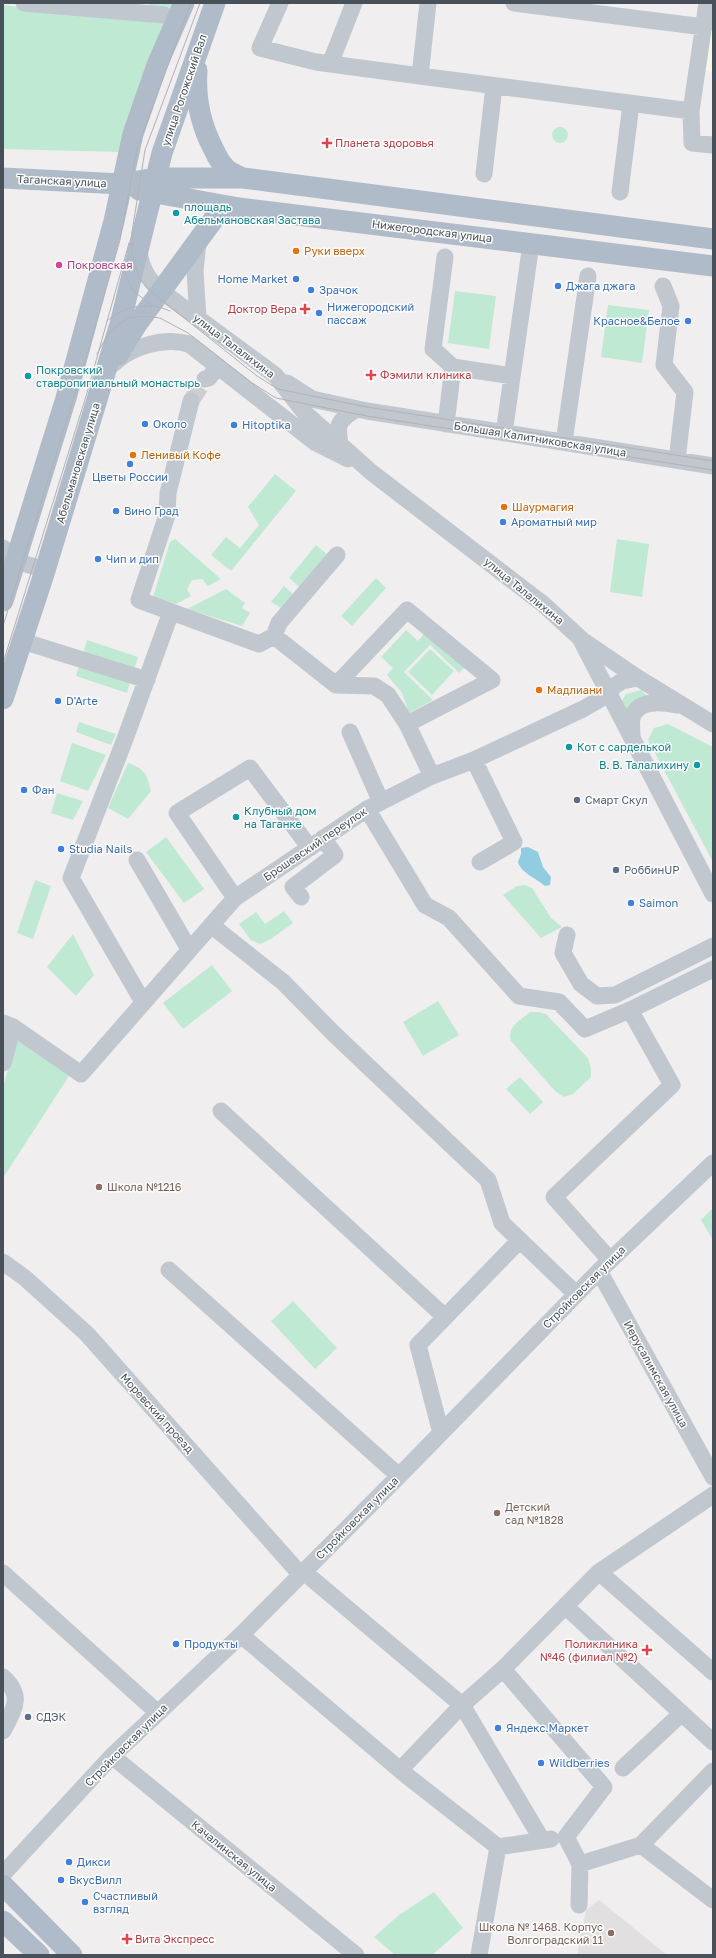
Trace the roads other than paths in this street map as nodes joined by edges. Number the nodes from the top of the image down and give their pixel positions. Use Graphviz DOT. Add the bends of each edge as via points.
graph roads {
  1 [pos="24,3"];
  2 [pos="184,3"];
  3 [pos="215,3"];
  4 [pos="280,3"];
  5 [pos="354,3"];
  6 [pos="428,3"];
  7 [pos="514,3"];
  8 [pos="706,3"];
  9 [pos="164,15"];
  10 [pos="704,27"];
  11 [pos="198,49"];
  12 [pos="330,64"];
  13 [pos="420,76"];
  14 [pos="494,86"];
  15 [pos="630,104"];
  16 [pos="690,112"];
  17 [pos="713,146"];
  18 [pos="484,174"];
  19 [pos="3,178"];
  20 [pos="243,178"];
  21 [pos="122,184"];
  22 [pos="153,186"];
  23 [pos="620,192"];
  24 [pos="239,208"];
  25 [pos="713,239"];
  26 [pos="198,241"];
  27 [pos="531,244"];
  28 [pos="139,250"];
  29 [pos="444,257"];
  30 [pos="713,266"];
  31 [pos="588,276"];
  32 [pos="663,286"];
  33 [pos="161,292"];
  34 [pos="198,318"];
  35 [pos="218,366"];
  36 [pos="453,367"];
  37 [pos="275,375"];
  38 [pos="105,376"];
  39 [pos="512,376"];
  40 [pos="205,379"];
  41 [pos="191,401"];
  42 [pos="270,407"];
  43 [pos="316,412"];
  44 [pos="359,412"];
  45 [pos="446,424"];
  46 [pos="504,433"];
  47 [pos="310,437"];
  48 [pos="564,442"];
  49 [pos="340,444"];
  50 [pos="677,460"];
  51 [pos="713,466"];
  52 [pos="371,472"];
  53 [pos="337,554"];
  54 [pos="9,555"];
  55 [pos="45,570"];
  56 [pos="3,601"];
  57 [pos="171,612"];
  58 [pos="274,636"];
  59 [pos="580,638"];
  60 [pos="22,641"];
  61 [pos="638,678"];
  62 [pos="147,680"];
  63 [pos="336,685"];
  64 [pos="609,694"];
  65 [pos="3,699"];
  66 [pos="687,708"];
  67 [pos="407,724"];
  68 [pos="713,724"];
  69 [pos="350,732"];
  70 [pos="632,738"];
  71 [pos="474,760"];
  72 [pos="432,776"];
  73 [pos="374,805"];
  74 [pos="316,843"];
  75 [pos="137,860"];
  76 [pos="480,862"];
  77 [pos="277,869"];
  78 [pos="713,894"];
  79 [pos="235,898"];
  80 [pos="211,925"];
  81 [pos="567,934"];
  82 [pos="713,946"];
  83 [pos="189,949"];
  84 [pos="713,970"];
  85 [pos="143,1002"];
  86 [pos="630,1010"];
  87 [pos="8,1025"];
  88 [pos="3,1063"];
  89 [pos="221,1111"];
  90 [pos="713,1163"];
  91 [pos="519,1241"];
  92 [pos="3,1262"];
  93 [pos="604,1266"];
  94 [pos="169,1270"];
  95 [pos="576,1294"];
  96 [pos="445,1317"];
  97 [pos="441,1433"];
  98 [pos="399,1476"];
  99 [pos="713,1477"];
  100 [pos="713,1495"];
  101 [pos="599,1572"];
  102 [pos="3,1573"];
  103 [pos="302,1573"];
  104 [pos="565,1606"];
  105 [pos="241,1635"];
  106 [pos="503,1669"];
  107 [pos="713,1672"];
  108 [pos="3,1677"];
  109 [pos="462,1705"];
  110 [pos="158,1713"];
  111 [pos="682,1713"];
  112 [pos="3,1731"];
  113 [pos="713,1742"];
  114 [pos="112,1756"];
  115 [pos="624,1768"];
  116 [pos="400,1770"];
  117 [pos="713,1771"];
  118 [pos="566,1837"];
  119 [pos="542,1840"];
  120 [pos="641,1845"];
  121 [pos="498,1847"];
  122 [pos="580,1864"];
  123 [pos="3,1874"];
  124 [pos="3,1885"];
  125 [pos="713,1900"];
  126 [pos="578,1905"];
  127 [pos="3,1922"];
  128 [pos="39,1955"];
  129 [pos="72,1955"];
  130 [pos="356,1955"];
  131 [pos="479,1955"];
  1 -- 9 [label="street"];
  2 -- 21 [label="main road" via="157,65 133,134"];
  3 -- 11 [label="main road, улица Рогожский Вал"];
  4 -- 12 [label="street" via="260,48"];
  5 -- 12 [label="street"];
  6 -- 13 [label="street"];
  7 -- 10 [label="street"];
  8 -- 10 [label="street"];
  10 -- 16 [label="street"];
  11 -- 20 [label="main road" via="195,88 204,131 222,164 229,172"];
  11 -- 22 [label="main road, улица Рогожский Вал"];
  12 -- 13 [label="street"];
  13 -- 14 [label="street"];
  14 -- 15 [label="street"];
  14 -- 18 [label="street"];
  15 -- 16 [label="street"];
  15 -- 23 [label="street"];
  16 -- 17 [label="street" via="692,143"];
  19 -- 21 [label="main road, Таганская улица"];
  20 -- 22 [label="main road"];
  20 -- 25 [label="main road"];
  21 -- 22 [label="main road"];
  21 -- 54 [label="main road" via="66,398"];
  22 -- 24 [label="main road, Нижегородская улица"];
  22 -- 28 [label="main road, Абельмановская улица"];
  24 -- 26 [label="main road" via="229,209 216,216"];
  24 -- 27 [label="main road, Нижегородская улица"];
  26 -- 33 [label="main road"];
  26 -- 34 [label="street" via="195,271"];
  27 -- 30 [label="main road, Нижегородская улица"];
  27 -- 39 [label="street"];
  28 -- 33 [label="street, улица Талалихина" via="146,275"];
  28 -- 38 [label="main road, Абельмановская улица"];
  29 -- 36 [label="street" via="433,350"];
  31 -- 48 [label="street"];
  32 -- 50 [label="street" via="671,306 664,365 685,392"];
  33 -- 34 [label="street, улица Талалихина"];
  33 -- 38 [label="main road"];
  34 -- 37 [label="street, улица Талалихина"];
  35 -- 38 [label="street, улица Талалихина" via="188,344 163,342 127,354 117,361"];
  35 -- 40 [label="street" via="209,378"];
  35 -- 42 [label="street, улица Талалихина"];
  36 -- 39 [label="street"];
  36 -- 45 [label="street"];
  37 -- 43 [label="street, улица Талалихина"];
  37 -- 43 [label="street, Большая Калитниковская улица" via="312,399"];
  38 -- 55 [label="main road, Абельмановская улица"];
  39 -- 46 [label="street"];
  41 -- 57 [label="street" via="168,493 167,515 139,600"];
  42 -- 43 [label="street, Большая Калитниковская улица"];
  42 -- 47 [label="street, улица Талалихина"];
  43 -- 44 [label="street, Большая Калитниковская улица"];
  43 -- 47 [label="street" via="309,430"];
  43 -- 49 [label="street, улица Талалихина"];
  44 -- 45 [label="street, Большая Калитниковская улица"];
  44 -- 49 [label="street" via="342,418 338,428"];
  45 -- 46 [label="street, Большая Калитниковская улица"];
  46 -- 48 [label="street, Большая Калитниковская улица"];
  47 -- 52 [label="street, улица Талалихина"];
  48 -- 50 [label="street, Большая Калитниковская улица"];
  49 -- 52 [label="street, улица Талалихина"];
  50 -- 51 [label="street, Большая Калитниковская улица"];
  52 -- 59 [label="street, улица Талалихина" via="543,604"];
  53 -- 58 [label="street" via="279,623"];
  54 -- 55 [label="street"];
  54 -- 56 [label="main road"];
  55 -- 60 [label="main road, Абельмановская улица"];
  57 -- 58 [label="street" via="259,644"];
  57 -- 62 [label="street"];
  58 -- 63 [label="street"];
  59 -- 61 [label="street"];
  59 -- 64 [label="street, улица Талалихина"];
  60 -- 62 [label="street"];
  60 -- 65 [label="main road, Абельмановская улица"];
  61 -- 64 [label="street, Брошевский переулок" via="622,680"];
  61 -- 66 [label="street"];
  62 -- 85 [label="street" via="71,878"];
  63 -- 67 [label="street" via="374,686 388,695"];
  63 -- 67 [label="street" via="407,610 492,680"];
  64 -- 70 [label="street, улица Талалихина"];
  64 -- 71 [label="street, Брошевский переулок" via="584,709"];
  66 -- 68 [label="street"];
  66 -- 70 [label="street" via="662,702 640,707 632,718"];
  67 -- 72 [label="street"];
  69 -- 73 [label="street"];
  70 -- 78 [label="street, улица Талалихина"];
  71 -- 72 [label="street, Брошевский переулок"];
  71 -- 76 [label="street" via="514,842"];
  72 -- 73 [label="street, Брошевский переулок"];
  73 -- 74 [label="street, Брошевский переулок"];
  73 -- 86 [label="street" via="425,905 448,918 519,996 559,1002 585,1029"];
  74 -- 77 [label="street, Брошевский переулок"];
  74 -- 77 [label="street" via="335,855 297,892"];
  74 -- 79 [label="street" via="250,768 177,813"];
  75 -- 83 [label="street"];
  77 -- 79 [label="street, Брошевский переулок"];
  79 -- 80 [label="street, Брошевский переулок"];
  80 -- 83 [label="street, Брошевский переулок"];
  80 -- 91 [label="street" via="283,982 337,1037 488,1180 502,1223"];
  81 -- 82 [label="street" via="563,953 581,984 597,996 615,995"];
  83 -- 85 [label="street, Брошевский переулок"];
  84 -- 86 [label="street"];
  85 -- 87 [label="street, Брошевский переулок" via="81,1074"];
  86 -- 93 [label="street, Иерусалимская улица" via="672,1085 554,1197"];
  87 -- 88 [label="street"];
  89 -- 96 [label="street"];
  90 -- 93 [label="street, Стройковская улица"];
  91 -- 95 [label="street"];
  91 -- 96 [label="street"];
  92 -- 103 [label="street, Моревский проезд" via="25,1278 87,1334"];
  93 -- 95 [label="street, Стройковская улица"];
  93 -- 99 [label="street, Иерусалимская улица"];
  94 -- 98 [label="street"];
  95 -- 97 [label="street, Стройковская улица"];
  96 -- 97 [label="street" via="418,1345"];
  97 -- 98 [label="street, Стройковская улица"];
  98 -- 103 [label="street, Стройковская улица"];
  100 -- 101 [label="street"];
  101 -- 104 [label="street"];
  101 -- 107 [label="street"];
  102 -- 110 [label="street"];
  103 -- 105 [label="street, Стройковская улица"];
  103 -- 109 [label="street, Моревский проезд"];
  104 -- 106 [label="street"];
  104 -- 111 [label="street"];
  105 -- 110 [label="street, Стройковская улица"];
  105 -- 116 [label="street"];
  106 -- 109 [label="street"];
  106 -- 118 [label="street" via="604,1787"];
  108 -- 112 [label="street" via="12,1686 15,1695 14,1709"];
  109 -- 116 [label="street"];
  109 -- 119 [label="street, Моревский проезд"];
  110 -- 114 [label="street, Стройковская улица"];
  111 -- 113 [label="street"];
  111 -- 115 [label="street"];
  114 -- 123 [label="street, Стройковская улица"];
  114 -- 130 [label="street, Качалинская улица"];
  116 -- 121 [label="street"];
  117 -- 120 [label="street"];
  118 -- 119 [label="street"];
  118 -- 122 [label="street"];
  119 -- 121 [label="street"];
  120 -- 122 [label="street"];
  120 -- 125 [label="street"];
  121 -- 131 [label="street"];
  122 -- 126 [label="street"];
  124 -- 129 [label="main road"];
  127 -- 128 [label="main road"];
}
